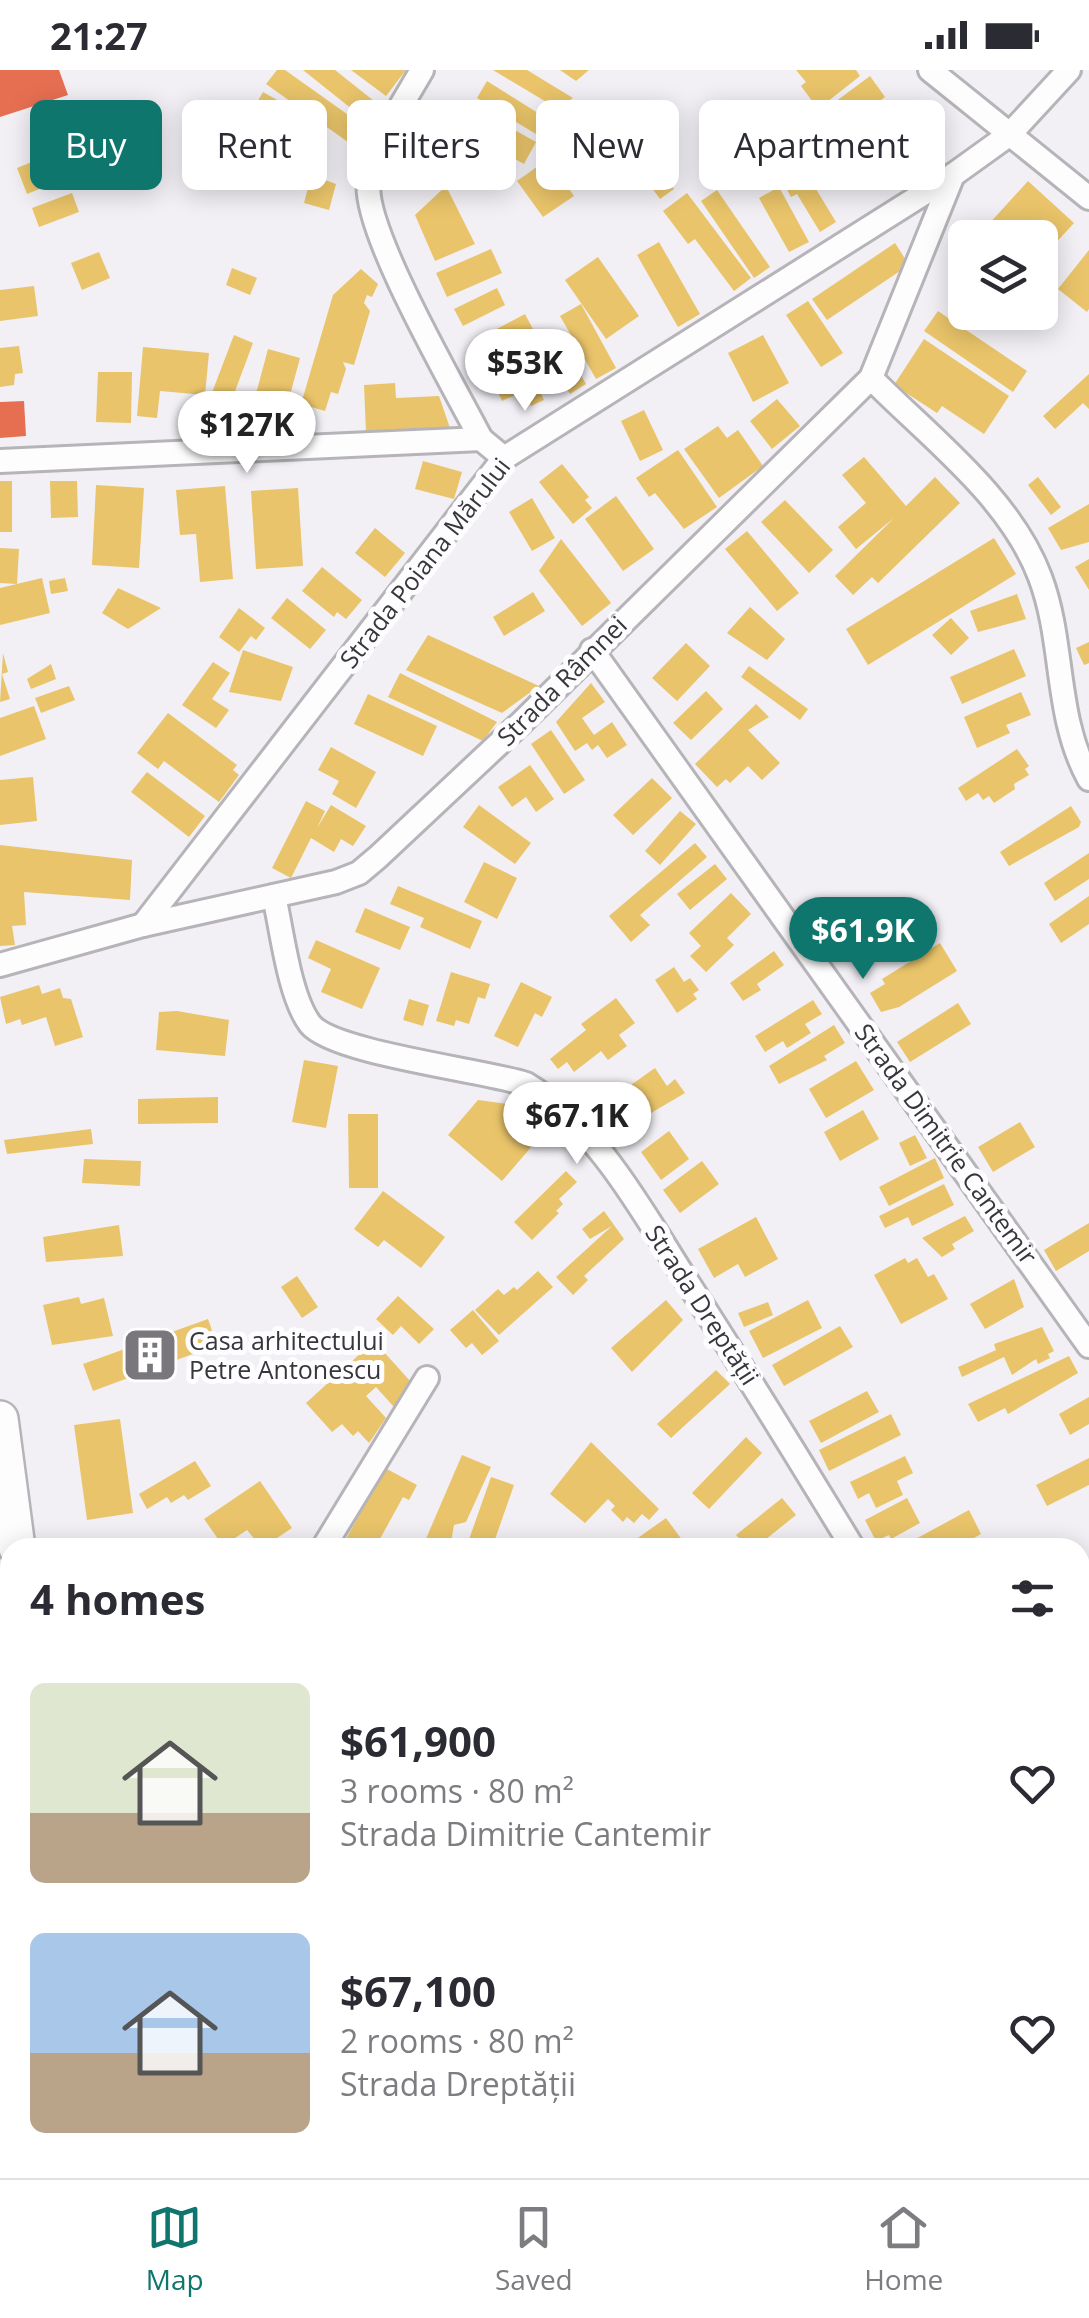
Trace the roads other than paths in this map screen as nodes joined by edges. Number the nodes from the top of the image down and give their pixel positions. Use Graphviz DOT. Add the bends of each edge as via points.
graph roads {
  1 [pos="422,70"];
  2 [pos="930,70"];
  3 [pos="1069,70"];
  4 [pos="1010,134"];
  5 [pos="953,175"];
  6 [pos="1089,198"];
  7 [pos="870,378"];
  8 [pos="481,439"];
  9 [pos="504,458"];
  10 [pos="0,461"];
  11 [pos="592,650"];
  12 [pos="1089,779"];
  13 [pos="274,896"];
  14 [pos="143,925"];
  15 [pos="0,965"];
  16 [pos="1089,1346"];
  17 [pos="427,1378"];
  18 [pos="0,1419"];
  19 [pos="15,1538"];
  20 [pos="329,1538"];
  21 [pos="847,1538"];
  1 -- 8 [label="street" via="378,153 369,206 384,251"];
  2 -- 4 [label="street"];
  3 -- 4 [label="street, Strada Poiana Mărului"];
  4 -- 5 [label="street, Strada Poiana Mărului"];
  4 -- 6 [label="street"];
  5 -- 7 [label="street, Strada Râmnei"];
  5 -- 9 [label="street, Strada Poiana Mărului"];
  7 -- 11 [label="street, Strada Râmnei"];
  7 -- 12 [label="street" via="997,505 1031,560 1052,619 1064,719"];
  8 -- 9 [label="street"];
  8 -- 10 [label="street"];
  9 -- 14 [label="street, Strada Poiana Mărului"];
  11 -- 13 [label="street, Strada Râmnei" via="358,874"];
  11 -- 16 [label="street, Strada Dimitrie Cantemir"];
  13 -- 14 [label="street, Strada Râmnei"];
  13 -- 21 [label="street, Strada Dreptății" via="299,1001 318,1031 351,1046 526,1084 584,1133 631,1194"];
  14 -- 15 [label="street, Strada Râmnei"];
  17 -- 20 [label="street"];
  18 -- 19 [label="main road"];
}
